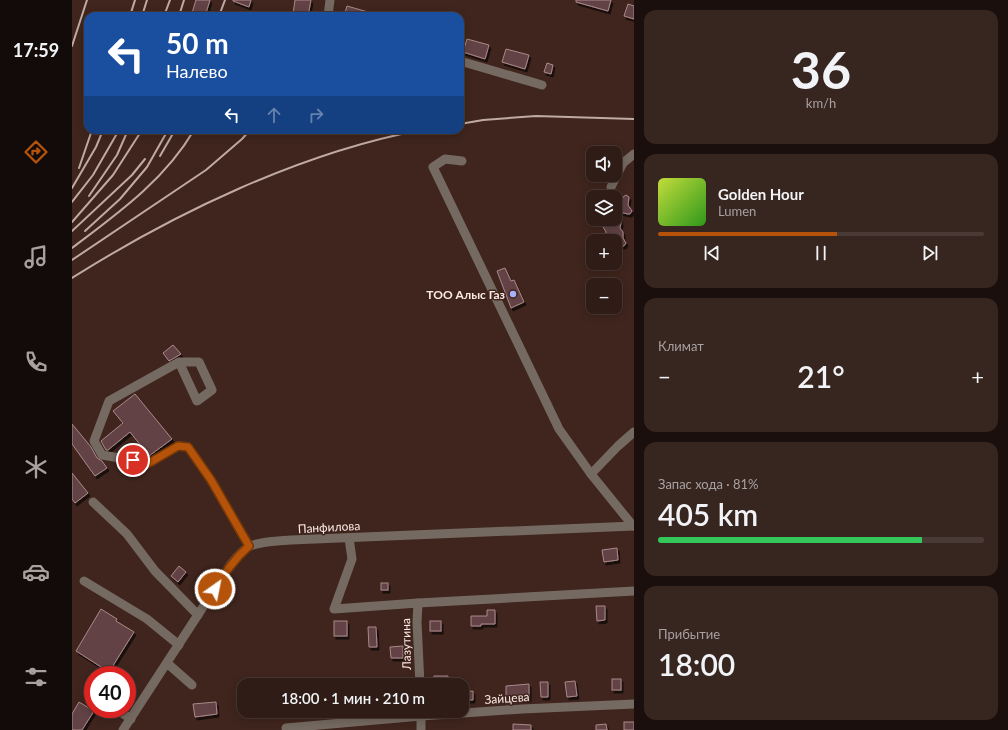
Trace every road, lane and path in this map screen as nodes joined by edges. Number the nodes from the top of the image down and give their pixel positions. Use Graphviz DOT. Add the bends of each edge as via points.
graph roads {
  1 [pos="330,0"];
  2 [pos="328,12"];
  3 [pos="464,62"];
  4 [pos="542,85"];
  5 [pos="634,154"];
  6 [pos="462,161"];
  7 [pos="611,187"];
  8 [pos="179,362"];
  9 [pos="634,432"];
  10 [pos="591,474"];
  11 [pos="93,502"];
  12 [pos="634,526"];
  13 [pos="349,538"];
  14 [pos="249,546"];
  15 [pos="84,581"];
  16 [pos="634,591"];
  17 [pos="418,603"];
  18 [pos="198,614"];
  19 [pos="178,645"];
  20 [pos="167,663"];
  21 [pos="420,678"];
  22 [pos="192,685"];
  23 [pos="634,704"];
  24 [pos="469,712"];
  25 [pos="385,718"];
  26 [pos="421,718"];
  27 [pos="131,719"];
  28 [pos="287,729"];
  29 [pos="123,730"];
  30 [pos="421,730"];
  1 -- 2 [label="street"];
  3 -- 4 [label="street"];
  5 -- 7 [label="street" via="623,163"];
  6 -- 10 [label="street" via="445,159 433,167 559,429"];
  8 -- 8 [label="street" via="199,362 212,390 197,401"];
  8 -- 14 [label="street" via="109,401 94,441 102,455 149,463 178,446 188,447 211,480"];
  9 -- 10 [label="street"];
  10 -- 12 [label="street"];
  11 -- 18 [label="street" via="128,534 155,571"];
  12 -- 13 [label="street, Панфилова"];
  13 -- 14 [label="street, Панфилова" via="268,542"];
  13 -- 17 [label="street" via="352,559 334,609"];
  14 -- 18 [label="street" via="231,564"];
  15 -- 19 [label="street" via="147,619"];
  16 -- 17 [label="street"];
  17 -- 21 [label="street, Лазутина"];
  18 -- 19 [label="street"];
  19 -- 20 [label="street"];
  20 -- 22 [label="street"];
  20 -- 27 [label="street"];
  23 -- 24 [label="street, Зайцева"];
  25 -- 28 [label="street, Зайцева"];
  26 -- 30 [label="street"];
  27 -- 29 [label="street"];
}
